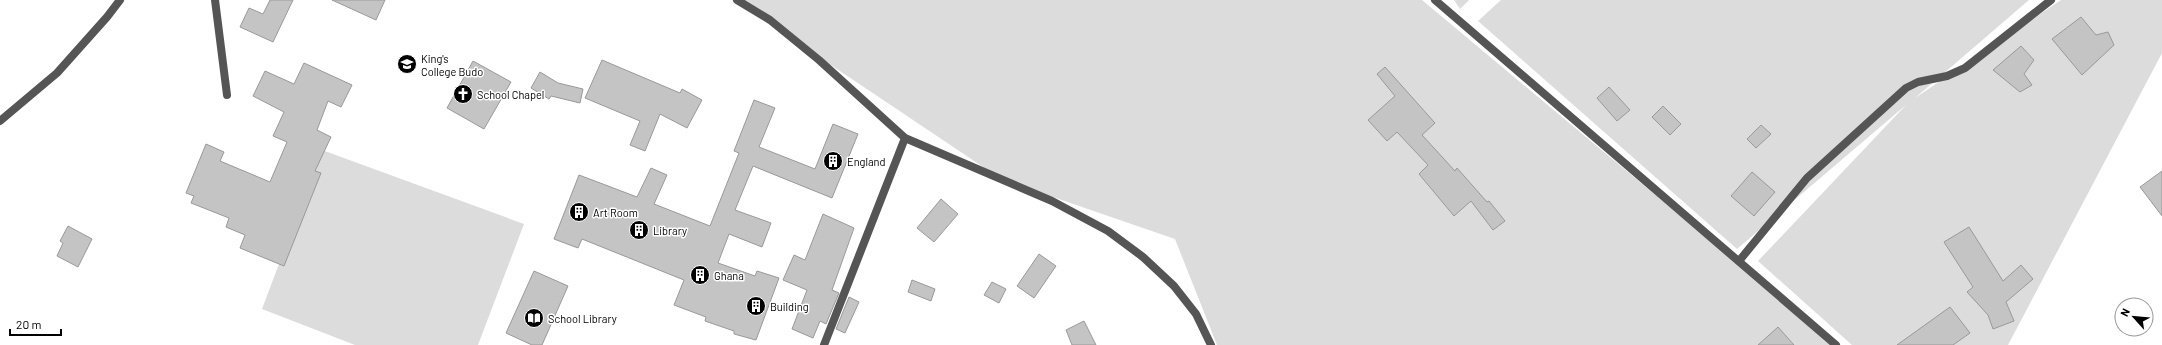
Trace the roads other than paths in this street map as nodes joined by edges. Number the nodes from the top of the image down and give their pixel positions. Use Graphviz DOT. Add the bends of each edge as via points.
graph roads {
  1 [pos="120,0"];
  2 [pos="215,0"];
  3 [pos="736,0"];
  4 [pos="1435,0"];
  5 [pos="2051,0"];
  6 [pos="227,95"];
  7 [pos="0,121"];
  8 [pos="905,138"];
  9 [pos="1739,261"];
  10 [pos="824,345"];
  11 [pos="1211,345"];
  12 [pos="1836,345"];
  1 -- 7 [label="street" via="57,73"];
  2 -- 6 [label="street"];
  3 -- 8 [label="street" via="770,20 819,60"];
  4 -- 9 [label="street"];
  5 -- 9 [label="street" via="1965,68 1906,88 1807,178"];
  8 -- 10 [label="street"];
  8 -- 11 [label="street" via="1052,201 1108,231 1143,257 1174,286 1196,314"];
  9 -- 12 [label="street"];
}
